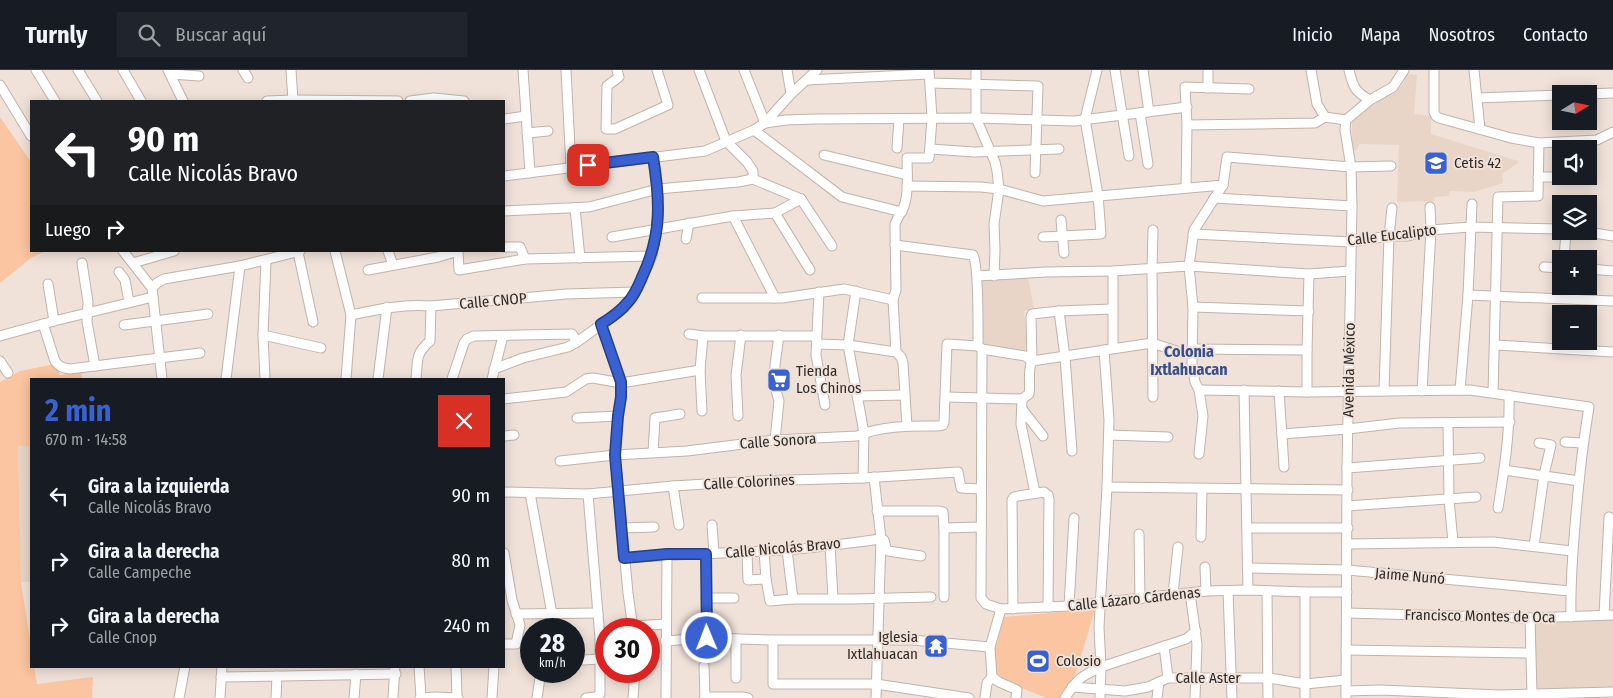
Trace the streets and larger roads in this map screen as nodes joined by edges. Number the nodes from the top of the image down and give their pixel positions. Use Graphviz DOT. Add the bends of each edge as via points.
graph roads {
  1 [pos="36,70"];
  2 [pos="78,70"];
  3 [pos="123,70"];
  4 [pos="291,70"];
  5 [pos="523,70"];
  6 [pos="566,70"];
  7 [pos="617,70"];
  8 [pos="657,70"];
  9 [pos="699,70"];
  10 [pos="744,70"];
  11 [pos="787,70"];
  12 [pos="817,70"];
  13 [pos="976,70"];
  14 [pos="1097,70"];
  15 [pos="1115,70"];
  16 [pos="1143,70"];
  17 [pos="1208,70"];
  18 [pos="1311,70"];
  19 [pos="1350,70"];
  20 [pos="1393,70"];
  21 [pos="1404,70"];
  22 [pos="1434,70"];
  23 [pos="1474,70"];
  24 [pos="169,72"];
  25 [pos="199,76"];
  26 [pos="930,76"];
  27 [pos="807,80"];
  28 [pos="1397,81"];
  29 [pos="976,84"];
  30 [pos="0,85"];
  31 [pos="1208,88"];
  32 [pos="1249,89"];
  33 [pos="1613,93"];
  34 [pos="792,94"];
  35 [pos="1598,94"];
  36 [pos="1552,95"];
  37 [pos="1477,98"];
  38 [pos="54,100"];
  39 [pos="96,100"];
  40 [pos="140,100"];
  41 [pos="183,100"];
  42 [pos="293,100"];
  43 [pos="418,100"];
  44 [pos="454,100"];
  45 [pos="1370,100"];
  46 [pos="1187,107"];
  47 [pos="1145,112"];
  48 [pos="526,116"];
  49 [pos="1122,116"];
  50 [pos="932,118"];
  51 [pos="976,118"];
  52 [pos="1325,118"];
  53 [pos="505,119"];
  54 [pos="899,119"];
  55 [pos="1037,120"];
  56 [pos="1085,120"];
  57 [pos="1346,120"];
  58 [pos="765,123"];
  59 [pos="1187,125"];
  60 [pos="1480,129"];
  61 [pos="754,130"];
  62 [pos="548,131"];
  63 [pos="1613,132"];
  64 [pos="527,133"];
  65 [pos="30,134"];
  66 [pos="726,141"];
  67 [pos="1539,143"];
  68 [pos="898,148"];
  69 [pos="931,148"];
  70 [pos="1036,149"];
  71 [pos="1059,149"];
  72 [pos="990,151"];
  73 [pos="824,155"];
  74 [pos="1128,156"];
  75 [pos="653,157"];
  76 [pos="1148,164"];
  77 [pos="1391,166"];
  78 [pos="571,168"];
  79 [pos="1351,168"];
  80 [pos="530,173"];
  81 [pos="1035,173"];
  82 [pos="907,175"];
  83 [pos="505,176"];
  84 [pos="1538,177"];
  85 [pos="1552,177"];
  86 [pos="753,179"];
  87 [pos="1223,185"];
  88 [pos="907,186"];
  89 [pos="1186,188"];
  90 [pos="658,189"];
  91 [pos="999,189"];
  92 [pos="1098,195"];
  93 [pos="1214,198"];
  94 [pos="801,199"];
  95 [pos="1472,204"];
  96 [pos="1352,206"];
  97 [pos="1430,207"];
  98 [pos="575,208"];
  99 [pos="1392,208"];
  100 [pos="505,211"];
  101 [pos="902,212"];
  102 [pos="775,213"];
  103 [pos="733,216"];
  104 [pos="1061,220"];
  105 [pos="689,223"];
  106 [pos="1470,227"];
  107 [pos="1497,228"];
  108 [pos="657,229"];
  109 [pos="1552,229"];
  110 [pos="1153,230"];
  111 [pos="1431,230"];
  112 [pos="1597,233"];
  113 [pos="1193,234"];
  114 [pos="1063,236"];
  115 [pos="1389,236"];
  116 [pos="1613,236"];
  117 [pos="612,237"];
  118 [pos="1043,238"];
  119 [pos="686,239"];
  120 [pos="1351,242"];
  121 [pos="895,245"];
  122 [pos="832,246"];
  123 [pos="505,247"];
  124 [pos="124,252"];
  125 [pos="171,252"];
  126 [pos="299,252"];
  127 [pos="335,252"];
  128 [pos="388,252"];
  129 [pos="455,252"];
  130 [pos="458,252"];
  131 [pos="284,253"];
  132 [pos="1064,253"];
  133 [pos="652,256"];
  134 [pos="580,258"];
  135 [pos="525,259"];
  136 [pos="266,261"];
  137 [pos="82,263"];
  138 [pos="133,263"];
  139 [pos="393,265"];
  140 [pos="240,266"];
  141 [pos="1189,266"];
  142 [pos="1544,267"];
  143 [pos="1552,267"];
  144 [pos="1152,269"];
  145 [pos="368,270"];
  146 [pos="810,270"];
  147 [pos="1597,270"];
  148 [pos="1113,271"];
  149 [pos="1350,271"];
  150 [pos="1613,271"];
  151 [pos="119,272"];
  152 [pos="1309,274"];
  153 [pos="977,276"];
  154 [pos="994,276"];
  155 [pos="48,284"];
  156 [pos="856,291"];
  157 [pos="636,292"];
  158 [pos="819,292"];
  159 [pos="153,293"];
  160 [pos="1561,295"];
  161 [pos="1468,296"];
  162 [pos="1497,296"];
  163 [pos="702,298"];
  164 [pos="775,298"];
  165 [pos="1561,298"];
  166 [pos="893,300"];
  167 [pos="1613,301"];
  168 [pos="128,302"];
  169 [pos="431,306"];
  170 [pos="387,307"];
  171 [pos="1193,307"];
  172 [pos="1112,309"];
  173 [pos="1058,311"];
  174 [pos="1309,311"];
  175 [pos="88,312"];
  176 [pos="208,314"];
  177 [pos="351,315"];
  178 [pos="54,321"];
  179 [pos="156,321"];
  180 [pos="313,322"];
  181 [pos="43,324"];
  182 [pos="601,324"];
  183 [pos="124,325"];
  184 [pos="689,334"];
  185 [pos="263,335"];
  186 [pos="741,335"];
  187 [pos="779,335"];
  188 [pos="0,336"];
  189 [pos="503,336"];
  190 [pos="703,336"];
  191 [pos="816,340"];
  192 [pos="578,342"];
  193 [pos="1152,343"];
  194 [pos="1495,345"];
  195 [pos="848,346"];
  196 [pos="321,348"];
  197 [pos="980,348"];
  198 [pos="1108,349"];
  199 [pos="1192,349"];
  200 [pos="1307,350"];
  201 [pos="896,352"];
  202 [pos="1613,352"];
  203 [pos="200,353"];
  204 [pos="159,357"];
  205 [pos="1065,357"];
  206 [pos="0,361"];
  207 [pos="1032,361"];
  208 [pos="95,366"];
  209 [pos="494,368"];
  210 [pos="700,370"];
  211 [pos="8,373"];
  212 [pos="162,378"];
  213 [pos="226,378"];
  214 [pos="265,378"];
  215 [pos="346,378"];
  216 [pos="378,378"];
  217 [pos="416,378"];
  218 [pos="452,378"];
  219 [pos="492,378"];
  220 [pos="621,382"];
  221 [pos="1199,390"];
  222 [pos="1244,390"];
  223 [pos="1422,390"];
  224 [pos="1460,390"];
  225 [pos="1279,391"];
  226 [pos="1349,391"];
  227 [pos="1384,391"];
  228 [pos="1307,392"];
  229 [pos="1493,393"];
  230 [pos="905,395"];
  231 [pos="1510,395"];
  232 [pos="857,396"];
  233 [pos="946,397"];
  234 [pos="1153,397"];
  235 [pos="982,398"];
  236 [pos="505,399"];
  237 [pos="1022,399"];
  238 [pos="825,405"];
  239 [pos="1022,409"];
  240 [pos="702,411"];
  241 [pos="680,414"];
  242 [pos="618,416"];
  243 [pos="738,416"];
  244 [pos="577,418"];
  245 [pos="1510,422"];
  246 [pos="1448,423"];
  247 [pos="907,426"];
  248 [pos="1348,429"];
  249 [pos="864,433"];
  250 [pos="1282,434"];
  251 [pos="514,435"];
  252 [pos="1109,435"];
  253 [pos="505,436"];
  254 [pos="1043,436"];
  255 [pos="1168,437"];
  256 [pos="774,440"];
  257 [pos="1565,442"];
  258 [pos="1539,443"];
  259 [pos="1582,444"];
  260 [pos="1072,451"];
  261 [pos="653,453"];
  262 [pos="1199,454"];
  263 [pos="615,455"];
  264 [pos="1480,458"];
  265 [pos="1448,460"];
  266 [pos="560,461"];
  267 [pos="1284,467"];
  268 [pos="1348,468"];
  269 [pos="1504,470"];
  270 [pos="1544,475"];
  271 [pos="874,477"];
  272 [pos="863,478"];
  273 [pos="1579,481"];
  274 [pos="673,486"];
  275 [pos="1107,487"];
  276 [pos="981,489"];
  277 [pos="1202,489"];
  278 [pos="1246,489"];
  279 [pos="1348,490"];
  280 [pos="618,491"];
  281 [pos="505,492"];
  282 [pos="530,493"];
  283 [pos="1040,493"];
  284 [pos="588,494"];
  285 [pos="1476,497"];
  286 [pos="1449,499"];
  287 [pos="1348,506"];
  288 [pos="1498,508"];
  289 [pos="877,511"];
  290 [pos="1609,517"];
  291 [pos="1074,518"];
  292 [pos="679,525"];
  293 [pos="712,525"];
  294 [pos="654,527"];
  295 [pos="981,527"];
  296 [pos="621,528"];
  297 [pos="944,528"];
  298 [pos="1247,528"];
  299 [pos="1348,528"];
  300 [pos="1139,534"];
  301 [pos="1201,537"];
  302 [pos="881,539"];
  303 [pos="1453,542"];
  304 [pos="1347,544"];
  305 [pos="830,545"];
  306 [pos="1534,546"];
  307 [pos="1178,547"];
  308 [pos="788,550"];
  309 [pos="764,551"];
  310 [pos="1572,551"];
  311 [pos="747,552"];
  312 [pos="667,554"];
  313 [pos="710,554"];
  314 [pos="920,556"];
  315 [pos="505,558"];
  316 [pos="624,558"];
  317 [pos="1205,567"];
  318 [pos="1249,568"];
  319 [pos="1348,570"];
  320 [pos="766,579"];
  321 [pos="1248,590"];
  322 [pos="1206,591"];
  323 [pos="1228,591"];
  324 [pos="1267,591"];
  325 [pos="1570,591"];
  326 [pos="1305,592"];
  327 [pos="1347,592"];
  328 [pos="1190,593"];
  329 [pos="1173,594"];
  330 [pos="931,597"];
  331 [pos="944,597"];
  332 [pos="706,598"];
  333 [pos="734,598"];
  334 [pos="833,598"];
  335 [pos="878,598"];
  336 [pos="793,599"];
  337 [pos="1140,599"];
  338 [pos="1101,602"];
  339 [pos="1068,606"];
  340 [pos="1013,608"];
  341 [pos="1048,608"];
  342 [pos="1001,609"];
  343 [pos="598,613"];
  344 [pos="1347,613"];
  345 [pos="516,614"];
  346 [pos="552,614"];
  347 [pos="1609,615"];
  348 [pos="1571,617"];
  349 [pos="551,618"];
  350 [pos="598,618"];
  351 [pos="632,618"];
  352 [pos="1530,618"];
  353 [pos="666,624"];
  354 [pos="660,625"];
  355 [pos="1196,632"];
  356 [pos="707,638"];
  357 [pos="736,639"];
  358 [pos="878,639"];
  359 [pos="773,640"];
  360 [pos="665,641"];
  361 [pos="505,644"];
  362 [pos="1164,646"];
  363 [pos="990,647"];
  364 [pos="1346,650"];
  365 [pos="1530,653"];
  366 [pos="704,666"];
  367 [pos="1101,667"];
  368 [pos="186,668"];
  369 [pos="222,668"];
  370 [pos="419,668"];
  371 [pos="456,668"];
  372 [pos="494,668"];
  373 [pos="396,670"];
  374 [pos="356,674"];
  375 [pos="277,676"];
  376 [pos="221,677"];
  377 [pos="992,677"];
  378 [pos="736,678"];
  379 [pos="1196,678"];
  380 [pos="1232,678"];
  381 [pos="1269,678"];
  382 [pos="1164,680"];
  383 [pos="1346,680"];
  384 [pos="539,683"];
  385 [pos="600,683"];
  386 [pos="634,683"];
  387 [pos="876,684"];
  388 [pos="1305,684"];
  389 [pos="1072,688"];
  390 [pos="1613,692"];
  391 [pos="919,694"];
  392 [pos="1016,694"];
  393 [pos="1100,694"];
  394 [pos="1125,694"];
  395 [pos="1346,694"];
  396 [pos="1532,694"];
  397 [pos="1499,697"];
  398 [pos="180,698"];
  399 [pos="220,698"];
  400 [pos="276,698"];
  401 [pos="354,698"];
  402 [pos="393,698"];
  403 [pos="421,698"];
  404 [pos="458,698"];
  405 [pos="492,698"];
  406 [pos="536,698"];
  407 [pos="586,698"];
  408 [pos="633,698"];
  409 [pos="666,698"];
  410 [pos="705,698"];
  411 [pos="748,698"];
  412 [pos="876,698"];
  413 [pos="969,698"];
  414 [pos="985,698"];
  415 [pos="1065,698"];
  416 [pos="1157,698"];
  417 [pos="1195,698"];
  418 [pos="1232,698"];
  419 [pos="1268,698"];
  420 [pos="1305,698"];
  1 -- 38 [label="street"];
  2 -- 39 [label="street"];
  3 -- 40 [label="street"];
  4 -- 42 [label="street"];
  5 -- 48 [label="street"];
  6 -- 78 [label="street"];
  7 -- 8 [label="street" via="619,76 607,86 606,129 615,129 668,105"];
  9 -- 66 [label="street"];
  10 -- 58 [label="street"];
  11 -- 34 [label="street"];
  12 -- 27 [label="street"];
  13 -- 29 [label="street"];
  14 -- 56 [label="street"];
  15 -- 49 [label="street"];
  16 -- 47 [label="street"];
  17 -- 31 [label="street"];
  18 -- 52 [label="street" via="1317,104"];
  19 -- 45 [label="street" via="1355,89"];
  20 -- 28 [label="street"];
  21 -- 28 [label="street"];
  22 -- 60 [label="street" via="1436,116"];
  23 -- 37 [label="street"];
  24 -- 25 [label="street"];
  24 -- 41 [label="street"];
  26 -- 27 [label="street"];
  26 -- 29 [label="street"];
  26 -- 50 [label="street"];
  27 -- 34 [label="street"];
  28 -- 45 [label="street" via="1393,87"];
  29 -- 51 [label="street"];
  29 -- 55 [label="street" via="1038,86"];
  30 -- 65 [label="street"];
  31 -- 32 [label="street"];
  31 -- 46 [label="street" via="1185,87"];
  33 -- 35 [label="street"];
  34 -- 58 [label="street"];
  36 -- 37 [label="street"];
  37 -- 60 [label="street"];
  43 -- 44 [label="street"];
  45 -- 57 [label="street"];
  46 -- 47 [label="street"];
  46 -- 59 [label="street"];
  47 -- 49 [label="street"];
  47 -- 76 [label="street"];
  48 -- 53 [label="street"];
  48 -- 64 [label="street"];
  49 -- 56 [label="street"];
  49 -- 74 [label="street"];
  50 -- 51 [label="street"];
  50 -- 54 [label="street"];
  50 -- 69 [label="street"];
  51 -- 55 [label="street"];
  51 -- 72 [label="street"];
  52 -- 57 [label="street"];
  52 -- 59 [label="street" via="1315,123"];
  54 -- 58 [label="street" via="815,118"];
  54 -- 68 [label="street"];
  55 -- 56 [label="street"];
  55 -- 70 [label="street"];
  56 -- 92 [label="street"];
  57 -- 79 [label="street, Avenida México"];
  58 -- 61 [label="street"];
  59 -- 89 [label="street"];
  60 -- 67 [label="street"];
  61 -- 66 [label="street"];
  61 -- 101 [label="street" via="842,197"];
  62 -- 64 [label="street"];
  63 -- 67 [label="street" via="1597,140"];
  64 -- 80 [label="street"];
  66 -- 75 [label="street" via="705,151"];
  66 -- 86 [label="street" via="748,162"];
  67 -- 84 [label="street"];
  69 -- 72 [label="street"];
  69 -- 82 [label="street" via="930,158 907,158"];
  70 -- 71 [label="street"];
  70 -- 72 [label="street"];
  70 -- 81 [label="street"];
  72 -- 91 [label="street"];
  73 -- 82 [label="street"];
  75 -- 78 [label="street"];
  75 -- 90 [label="street"];
  77 -- 79 [label="street"];
  78 -- 80 [label="street"];
  79 -- 87 [label="street" via="1227,157"];
  79 -- 96 [label="street, Avenida México"];
  80 -- 83 [label="street"];
  82 -- 88 [label="street"];
  84 -- 85 [label="street"];
  84 -- 107 [label="street" via="1538,196 1498,197"];
  86 -- 90 [label="street"];
  86 -- 94 [label="street"];
  87 -- 89 [label="street"];
  87 -- 93 [label="street"];
  88 -- 91 [label="street"];
  88 -- 101 [label="street"];
  89 -- 92 [label="street"];
  90 -- 98 [label="street"];
  90 -- 108 [label="street"];
  91 -- 92 [label="street" via="1043,201"];
  91 -- 154 [label="street" via="994,224"];
  92 -- 114 [label="street" via="1101,234"];
  93 -- 96 [label="street"];
  93 -- 113 [label="street"];
  94 -- 102 [label="street"];
  94 -- 122 [label="street"];
  95 -- 106 [label="street"];
  96 -- 120 [label="street, Avenida México"];
  97 -- 111 [label="street"];
  98 -- 100 [label="street"];
  98 -- 134 [label="street"];
  99 -- 115 [label="street"];
  101 -- 121 [label="street" via="895,225"];
  102 -- 103 [label="street"];
  102 -- 146 [label="street"];
  103 -- 105 [label="street"];
  103 -- 164 [label="street"];
  104 -- 114 [label="street"];
  105 -- 108 [label="street"];
  105 -- 119 [label="street"];
  106 -- 107 [label="street, Calle Eucalipto"];
  106 -- 111 [label="street, Calle Eucalipto"];
  106 -- 161 [label="street"];
  107 -- 109 [label="street, Calle Eucalipto"];
  107 -- 162 [label="street"];
  108 -- 117 [label="street"];
  108 -- 133 [label="street"];
  110 -- 144 [label="street"];
  111 -- 115 [label="street, Calle Eucalipto" via="1408,236"];
  111 -- 223 [label="street"];
  112 -- 116 [label="street"];
  113 -- 120 [label="street, Calle Eucalipto"];
  113 -- 141 [label="street"];
  114 -- 118 [label="street"];
  114 -- 132 [label="street"];
  115 -- 120 [label="street, Calle Eucalipto"];
  115 -- 227 [label="street"];
  120 -- 149 [label="street, Avenida México"];
  121 -- 153 [label="street" via="973,255"];
  121 -- 166 [label="street" via="896,290"];
  123 -- 135 [label="street" via="520,247"];
  124 -- 138 [label="street"];
  125 -- 138 [label="street"];
  126 -- 180 [label="street"];
  127 -- 177 [label="street"];
  128 -- 139 [label="street"];
  129 -- 139 [label="street"];
  130 -- 135 [label="street" via="459,270"];
  131 -- 136 [label="street"];
  133 -- 134 [label="street"];
  133 -- 157 [label="street"];
  134 -- 135 [label="street"];
  136 -- 140 [label="street"];
  136 -- 185 [label="street"];
  137 -- 175 [label="street"];
  138 -- 159 [label="street"];
  139 -- 145 [label="street"];
  140 -- 159 [label="street" via="164,279 157,283"];
  140 -- 213 [label="street"];
  141 -- 144 [label="street"];
  141 -- 152 [label="street"];
  141 -- 171 [label="street"];
  142 -- 143 [label="street"];
  144 -- 148 [label="street"];
  144 -- 193 [label="street"];
  147 -- 150 [label="street"];
  148 -- 154 [label="street"];
  148 -- 172 [label="street"];
  149 -- 152 [label="street"];
  149 -- 226 [label="street, Avenida México"];
  151 -- 168 [label="street" via="125,280"];
  152 -- 174 [label="street"];
  153 -- 154 [label="street"];
  153 -- 197 [label="street"];
  155 -- 178 [label="street"];
  156 -- 158 [label="street"];
  156 -- 166 [label="street"];
  156 -- 195 [label="street"];
  157 -- 169 [label="street, Calle CNOP" via="566,294"];
  157 -- 182 [label="street" via="620,311"];
  158 -- 164 [label="street"];
  158 -- 191 [label="street"];
  159 -- 168 [label="street"];
  159 -- 179 [label="street"];
  160 -- 165 [label="street"];
  161 -- 162 [label="street"];
  161 -- 224 [label="street"];
  162 -- 165 [label="street"];
  162 -- 194 [label="street"];
  163 -- 164 [label="street"];
  165 -- 167 [label="street"];
  166 -- 201 [label="street"];
  168 -- 175 [label="street"];
  169 -- 170 [label="street, Calle CNOP"];
  169 -- 217 [label="street" via="430,341 418,354"];
  170 -- 177 [label="street, Calle CNOP"];
  170 -- 216 [label="street"];
  171 -- 174 [label="street"];
  171 -- 199 [label="street"];
  172 -- 173 [label="street"];
  172 -- 198 [label="street"];
  173 -- 205 [label="street"];
  173 -- 207 [label="street" via="1032,314"];
  174 -- 200 [label="street"];
  175 -- 178 [label="street"];
  175 -- 208 [label="street"];
  176 -- 179 [label="street"];
  177 -- 215 [label="street"];
  178 -- 181 [label="street"];
  179 -- 183 [label="street"];
  179 -- 204 [label="street"];
  181 -- 188 [label="street"];
  181 -- 208 [label="street" via="58,366 70,369"];
  182 -- 192 [label="street"];
  182 -- 220 [label="street"];
  184 -- 190 [label="street"];
  185 -- 196 [label="street"];
  185 -- 214 [label="street"];
  186 -- 187 [label="street"];
  186 -- 190 [label="street"];
  186 -- 243 [label="street" via="736,375"];
  187 -- 191 [label="street"];
  187 -- 256 [label="street" via="775,387 779,401"];
  189 -- 192 [label="street" via="572,334"];
  189 -- 209 [label="street"];
  189 -- 218 [label="street" via="467,339"];
  190 -- 210 [label="street"];
  191 -- 195 [label="street"];
  191 -- 238 [label="street"];
  192 -- 209 [label="street"];
  193 -- 198 [label="street"];
  193 -- 199 [label="street" via="1183,353"];
  193 -- 234 [label="street"];
  194 -- 202 [label="street"];
  194 -- 229 [label="street"];
  195 -- 201 [label="street"];
  195 -- 232 [label="street"];
  197 -- 207 [label="street" via="1024,356"];
  197 -- 233 [label="street" via="947,344"];
  197 -- 235 [label="street"];
  198 -- 205 [label="street"];
  198 -- 252 [label="street"];
  199 -- 200 [label="street"];
  199 -- 221 [label="street" via="1195,382"];
  200 -- 228 [label="street"];
  201 -- 230 [label="street" via="903,363"];
  203 -- 204 [label="street"];
  204 -- 208 [label="street"];
  204 -- 212 [label="street"];
  205 -- 207 [label="street"];
  205 -- 260 [label="street"];
  206 -- 211 [label="street"];
  207 -- 237 [label="street" via="1029,394"];
  209 -- 219 [label="street"];
  210 -- 220 [label="street"];
  210 -- 240 [label="street"];
  220 -- 236 [label="street" via="593,378 566,392"];
  220 -- 242 [label="street"];
  221 -- 222 [label="street"];
  221 -- 262 [label="street" via="1203,416"];
  222 -- 225 [label="street"];
  222 -- 278 [label="street"];
  223 -- 224 [label="street"];
  223 -- 227 [label="street"];
  224 -- 229 [label="street"];
  225 -- 228 [label="street"];
  225 -- 250 [label="street"];
  226 -- 227 [label="street"];
  226 -- 228 [label="street"];
  226 -- 248 [label="street, Avenida México"];
  229 -- 231 [label="street"];
  230 -- 232 [label="street"];
  230 -- 247 [label="street"];
  231 -- 245 [label="street"];
  231 -- 259 [label="street" via="1589,407"];
  232 -- 249 [label="street"];
  233 -- 235 [label="street"];
  233 -- 247 [label="street, Calle Sonora" via="944,422 940,426"];
  235 -- 237 [label="street"];
  235 -- 276 [label="street"];
  237 -- 239 [label="street"];
  239 -- 254 [label="street"];
  239 -- 283 [label="street" via="1021,424"];
  241 -- 261 [label="street" via="655,418"];
  242 -- 244 [label="street"];
  242 -- 263 [label="street"];
  245 -- 246 [label="street"];
  245 -- 269 [label="street"];
  246 -- 248 [label="street" via="1399,423"];
  246 -- 265 [label="street"];
  247 -- 249 [label="street, Calle Sonora"];
  248 -- 250 [label="street"];
  248 -- 268 [label="street, Avenida México"];
  249 -- 256 [label="street, Calle Sonora"];
  249 -- 272 [label="street"];
  250 -- 267 [label="street"];
  251 -- 253 [label="street"];
  252 -- 255 [label="street"];
  252 -- 275 [label="street"];
  256 -- 261 [label="street, Calle Sonora"];
  257 -- 259 [label="street"];
  258 -- 270 [label="street" via="1551,445"];
  259 -- 273 [label="street"];
  261 -- 263 [label="street, Calle Sonora"];
  263 -- 266 [label="street, Calle Sonora"];
  263 -- 280 [label="street"];
  264 -- 265 [label="street"];
  265 -- 268 [label="street"];
  265 -- 286 [label="street"];
  268 -- 279 [label="street, Avenida México"];
  269 -- 270 [label="street"];
  269 -- 288 [label="street"];
  270 -- 273 [label="street"];
  270 -- 306 [label="street"];
  271 -- 272 [label="street, Calle Colorines"];
  271 -- 276 [label="street, Calle Colorines" via="958,472 960,488"];
  271 -- 289 [label="street"];
  272 -- 274 [label="street, Calle Colorines"];
  273 -- 310 [label="street"];
  274 -- 280 [label="street, Calle Colorines"];
  274 -- 292 [label="street"];
  275 -- 277 [label="street"];
  275 -- 338 [label="street"];
  276 -- 295 [label="street"];
  277 -- 278 [label="street"];
  277 -- 301 [label="street"];
  278 -- 279 [label="street"];
  278 -- 298 [label="street"];
  279 -- 287 [label="street, Avenida México"];
  280 -- 284 [label="street, Calle Colorines"];
  280 -- 296 [label="street"];
  281 -- 282 [label="street, Calle Colorines"];
  282 -- 284 [label="street, Calle Colorines"];
  282 -- 346 [label="street"];
  283 -- 340 [label="street" via="1012,500"];
  283 -- 341 [label="street" via="1048,495 1049,499"];
  284 -- 343 [label="street"];
  285 -- 286 [label="street"];
  286 -- 287 [label="street"];
  286 -- 303 [label="street"];
  287 -- 299 [label="street, Avenida México"];
  289 -- 297 [label="street" via="943,512"];
  289 -- 302 [label="street"];
  290 -- 347 [label="street"];
  291 -- 339 [label="street"];
  293 -- 313 [label="street"];
  294 -- 296 [label="street"];
  295 -- 297 [label="street"];
  295 -- 342 [label="street" via="981,598 986,604"];
  296 -- 316 [label="street"];
  297 -- 331 [label="street"];
  298 -- 299 [label="street"];
  298 -- 318 [label="street"];
  299 -- 304 [label="street, Avenida México"];
  300 -- 337 [label="street"];
  302 -- 305 [label="street, Calle Nicolás Bravo"];
  302 -- 314 [label="street" via="888,551"];
  302 -- 335 [label="street"];
  303 -- 304 [label="street"];
  303 -- 306 [label="street"];
  304 -- 319 [label="street, Avenida México"];
  305 -- 308 [label="street, Calle Nicolás Bravo"];
  305 -- 334 [label="street"];
  306 -- 310 [label="street"];
  307 -- 329 [label="street"];
  308 -- 309 [label="street, Calle Nicolás Bravo"];
  308 -- 336 [label="street"];
  309 -- 311 [label="street, Calle Nicolás Bravo"];
  309 -- 320 [label="street"];
  310 -- 325 [label="street"];
  311 -- 313 [label="street, Calle Nicolás Bravo"];
  311 -- 320 [label="street" via="748,580"];
  312 -- 313 [label="street, Calle Nicolás Bravo"];
  312 -- 316 [label="street, Calle Nicolás Bravo"];
  312 -- 353 [label="street"];
  313 -- 332 [label="street"];
  315 -- 345 [label="street"];
  316 -- 351 [label="street"];
  317 -- 322 [label="street"];
  318 -- 319 [label="street, Jaime Nunó"];
  318 -- 321 [label="street"];
  319 -- 325 [label="street, Jaime Nunó"];
  319 -- 327 [label="street, Avenida México"];
  320 -- 336 [label="street" via="770,601"];
  321 -- 323 [label="street, Calle Lázaro Cárdenas"];
  321 -- 324 [label="street, Calle Lázaro Cárdenas"];
  322 -- 323 [label="street, Calle Lázaro Cárdenas"];
  322 -- 328 [label="street, Calle Lázaro Cárdenas"];
  323 -- 380 [label="street"];
  324 -- 326 [label="street, Calle Lázaro Cárdenas"];
  324 -- 381 [label="street"];
  325 -- 348 [label="street"];
  326 -- 327 [label="street, Calle Lázaro Cárdenas"];
  326 -- 388 [label="street"];
  327 -- 344 [label="street, Avenida México"];
  328 -- 329 [label="street, Calle Lázaro Cárdenas"];
  328 -- 355 [label="street"];
  329 -- 337 [label="street, Calle Lázaro Cárdenas"];
  330 -- 335 [label="street"];
  332 -- 333 [label="street"];
  332 -- 356 [label="street"];
  334 -- 335 [label="street"];
  334 -- 336 [label="street"];
  335 -- 358 [label="street"];
  337 -- 338 [label="street, Calle Lázaro Cárdenas"];
  338 -- 339 [label="street, Calle Lázaro Cárdenas"];
  338 -- 367 [label="street"];
  339 -- 341 [label="street, Calle Lázaro Cárdenas"];
  340 -- 341 [label="street, Calle Lázaro Cárdenas"];
  340 -- 342 [label="street, Calle Lázaro Cárdenas"];
  342 -- 363 [label="street"];
  343 -- 346 [label="street"];
  343 -- 350 [label="street"];
  344 -- 352 [label="street, Francisco Montes de Oca"];
  344 -- 364 [label="street, Avenida México"];
  345 -- 346 [label="street"];
  345 -- 361 [label="street" via="520,626 516,644"];
  346 -- 349 [label="street"];
  347 -- 348 [label="street, Francisco Montes de Oca"];
  348 -- 352 [label="street, Francisco Montes de Oca"];
  352 -- 365 [label="street"];
  353 -- 354 [label="street"];
  353 -- 360 [label="street"];
  355 -- 362 [label="street"];
  355 -- 379 [label="street"];
  356 -- 357 [label="street"];
  356 -- 360 [label="street"];
  357 -- 359 [label="street"];
  357 -- 378 [label="street"];
  358 -- 359 [label="street"];
  358 -- 363 [label="street"];
  358 -- 387 [label="street"];
  359 -- 387 [label="street" via="773,684"];
  360 -- 409 [label="street"];
  362 -- 367 [label="street"];
  362 -- 382 [label="street"];
  363 -- 377 [label="street"];
  364 -- 365 [label="street"];
  364 -- 383 [label="street, Avenida México"];
  365 -- 396 [label="street"];
  366 -- 410 [label="street"];
  367 -- 389 [label="street" via="1079,678"];
  367 -- 393 [label="street"];
  368 -- 398 [label="street"];
  369 -- 376 [label="street"];
  370 -- 403 [label="street"];
  371 -- 404 [label="street"];
  372 -- 405 [label="street"];
  373 -- 374 [label="street"];
  373 -- 402 [label="street"];
  374 -- 375 [label="street"];
  374 -- 401 [label="street"];
  375 -- 376 [label="street"];
  375 -- 400 [label="street"];
  376 -- 399 [label="street"];
  377 -- 392 [label="street"];
  377 -- 414 [label="street" via="987,682"];
  379 -- 380 [label="street, Calle Aster"];
  379 -- 382 [label="street, Calle Aster"];
  379 -- 417 [label="street"];
  380 -- 381 [label="street, Calle Aster"];
  380 -- 418 [label="street"];
  381 -- 388 [label="street, Calle Aster"];
  381 -- 419 [label="street"];
  382 -- 394 [label="street, Calle Aster"];
  382 -- 416 [label="street"];
  383 -- 388 [label="street, Calle Aster"];
  383 -- 395 [label="street, Avenida México"];
  384 -- 406 [label="street"];
  385 -- 407 [label="street" via="600,694"];
  386 -- 408 [label="street"];
  387 -- 391 [label="street"];
  387 -- 412 [label="street"];
  388 -- 420 [label="street"];
  389 -- 393 [label="street, Calle Aster"];
  389 -- 415 [label="street"];
  390 -- 396 [label="street"];
  391 -- 413 [label="street"];
  393 -- 394 [label="street, Calle Aster"];
  395 -- 397 [label="street" via="1380,690"];
  396 -- 397 [label="street"];
  403 -- 404 [label="street"];
  410 -- 411 [label="street"];
}
